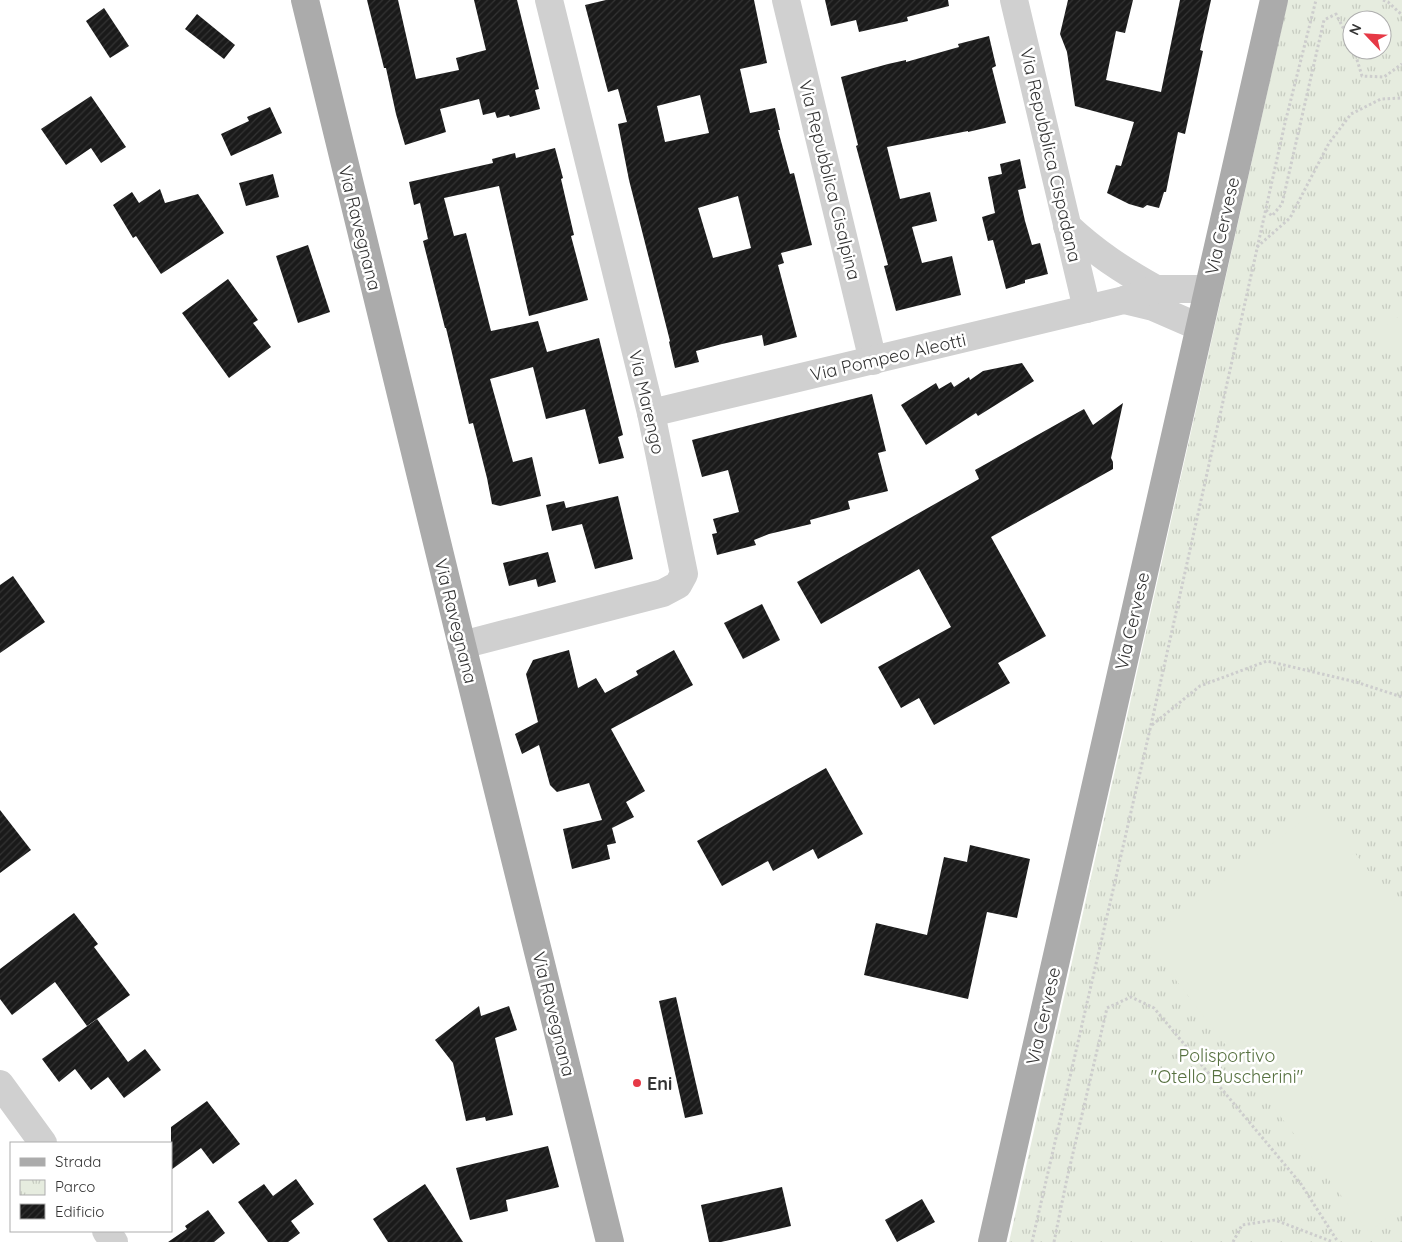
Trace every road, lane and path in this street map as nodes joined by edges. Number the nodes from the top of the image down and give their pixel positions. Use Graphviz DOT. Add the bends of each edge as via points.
graph roads {
  1 [pos="305,0"];
  2 [pos="549,0"];
  3 [pos="786,0"];
  4 [pos="1014,0"];
  5 [pos="1274,0"];
  6 [pos="1316,0"];
  7 [pos="1383,0"];
  8 [pos="1402,15"];
  9 [pos="1342,26"];
  10 [pos="1357,60"];
  11 [pos="1402,64"];
  12 [pos="1402,98"];
  13 [pos="1266,210"];
  14 [pos="1067,226"];
  15 [pos="1257,247"];
  16 [pos="1156,289"];
  17 [pos="1208,289"];
  18 [pos="1124,300"];
  19 [pos="1087,309"];
  20 [pos="1199,327"];
  21 [pos="873,361"];
  22 [pos="651,414"];
  23 [pos="462,645"];
  24 [pos="1402,697"];
  25 [pos="1151,725"];
  26 [pos="0,1084"];
  27 [pos="42,1142"];
  28 [pos="610,1242"];
  29 [pos="992,1242"];
  30 [pos="1032,1242"];
  31 [pos="1054,1242"];
  32 [pos="1233,1242"];
  33 [pos="1333,1242"];
  34 [pos="1338,1242"];
  1 -- 23 [label="main road, Via Ravegnana"];
  2 -- 22 [label="street, Via Marengo"];
  3 -- 21 [label="street, Via Repubblica Cisalpina"];
  4 -- 14 [label="street, Via Repubblica Cispadana"];
  5 -- 17 [label="main road, Via Cervese"];
  6 -- 13 [label="path"];
  7 -- 8 [label="path"];
  9 -- 13 [label="path" via="1336,14 1324,20 1282,204 1272,216"];
  10 -- 11 [label="path" via="1362,76 1384,77"];
  12 -- 15 [label="path" via="1381,99 1351,114 1329,142 1290,218"];
  13 -- 15 [label="path"];
  14 -- 16 [label="street" via="1113,265"];
  14 -- 19 [label="street, Via Repubblica Cispadana"];
  15 -- 25 [label="path"];
  16 -- 17 [label="street"];
  16 -- 18 [label="street, Via Pompeo Aleotti"];
  17 -- 20 [label="main road, Via Cervese"];
  18 -- 19 [label="street, Via Pompeo Aleotti"];
  18 -- 20 [label="street" via="1153,307"];
  19 -- 21 [label="street, Via Pompeo Aleotti"];
  20 -- 29 [label="main road, Via Cervese"];
  21 -- 22 [label="street, Via Pompeo Aleotti"];
  22 -- 23 [label="street, Via Marengo" via="684,574 678,585 663,594"];
  23 -- 28 [label="main road, Via Ravegnana"];
  24 -- 25 [label="path" via="1267,660 1200,686"];
  25 -- 30 [label="path"];
  26 -- 27 [label="street"];
  31 -- 34 [label="path" via="1107,1008 1131,997 1154,1008 1301,1184"];
  32 -- 33 [label="path" via="1242,1225 1275,1220"];
}
